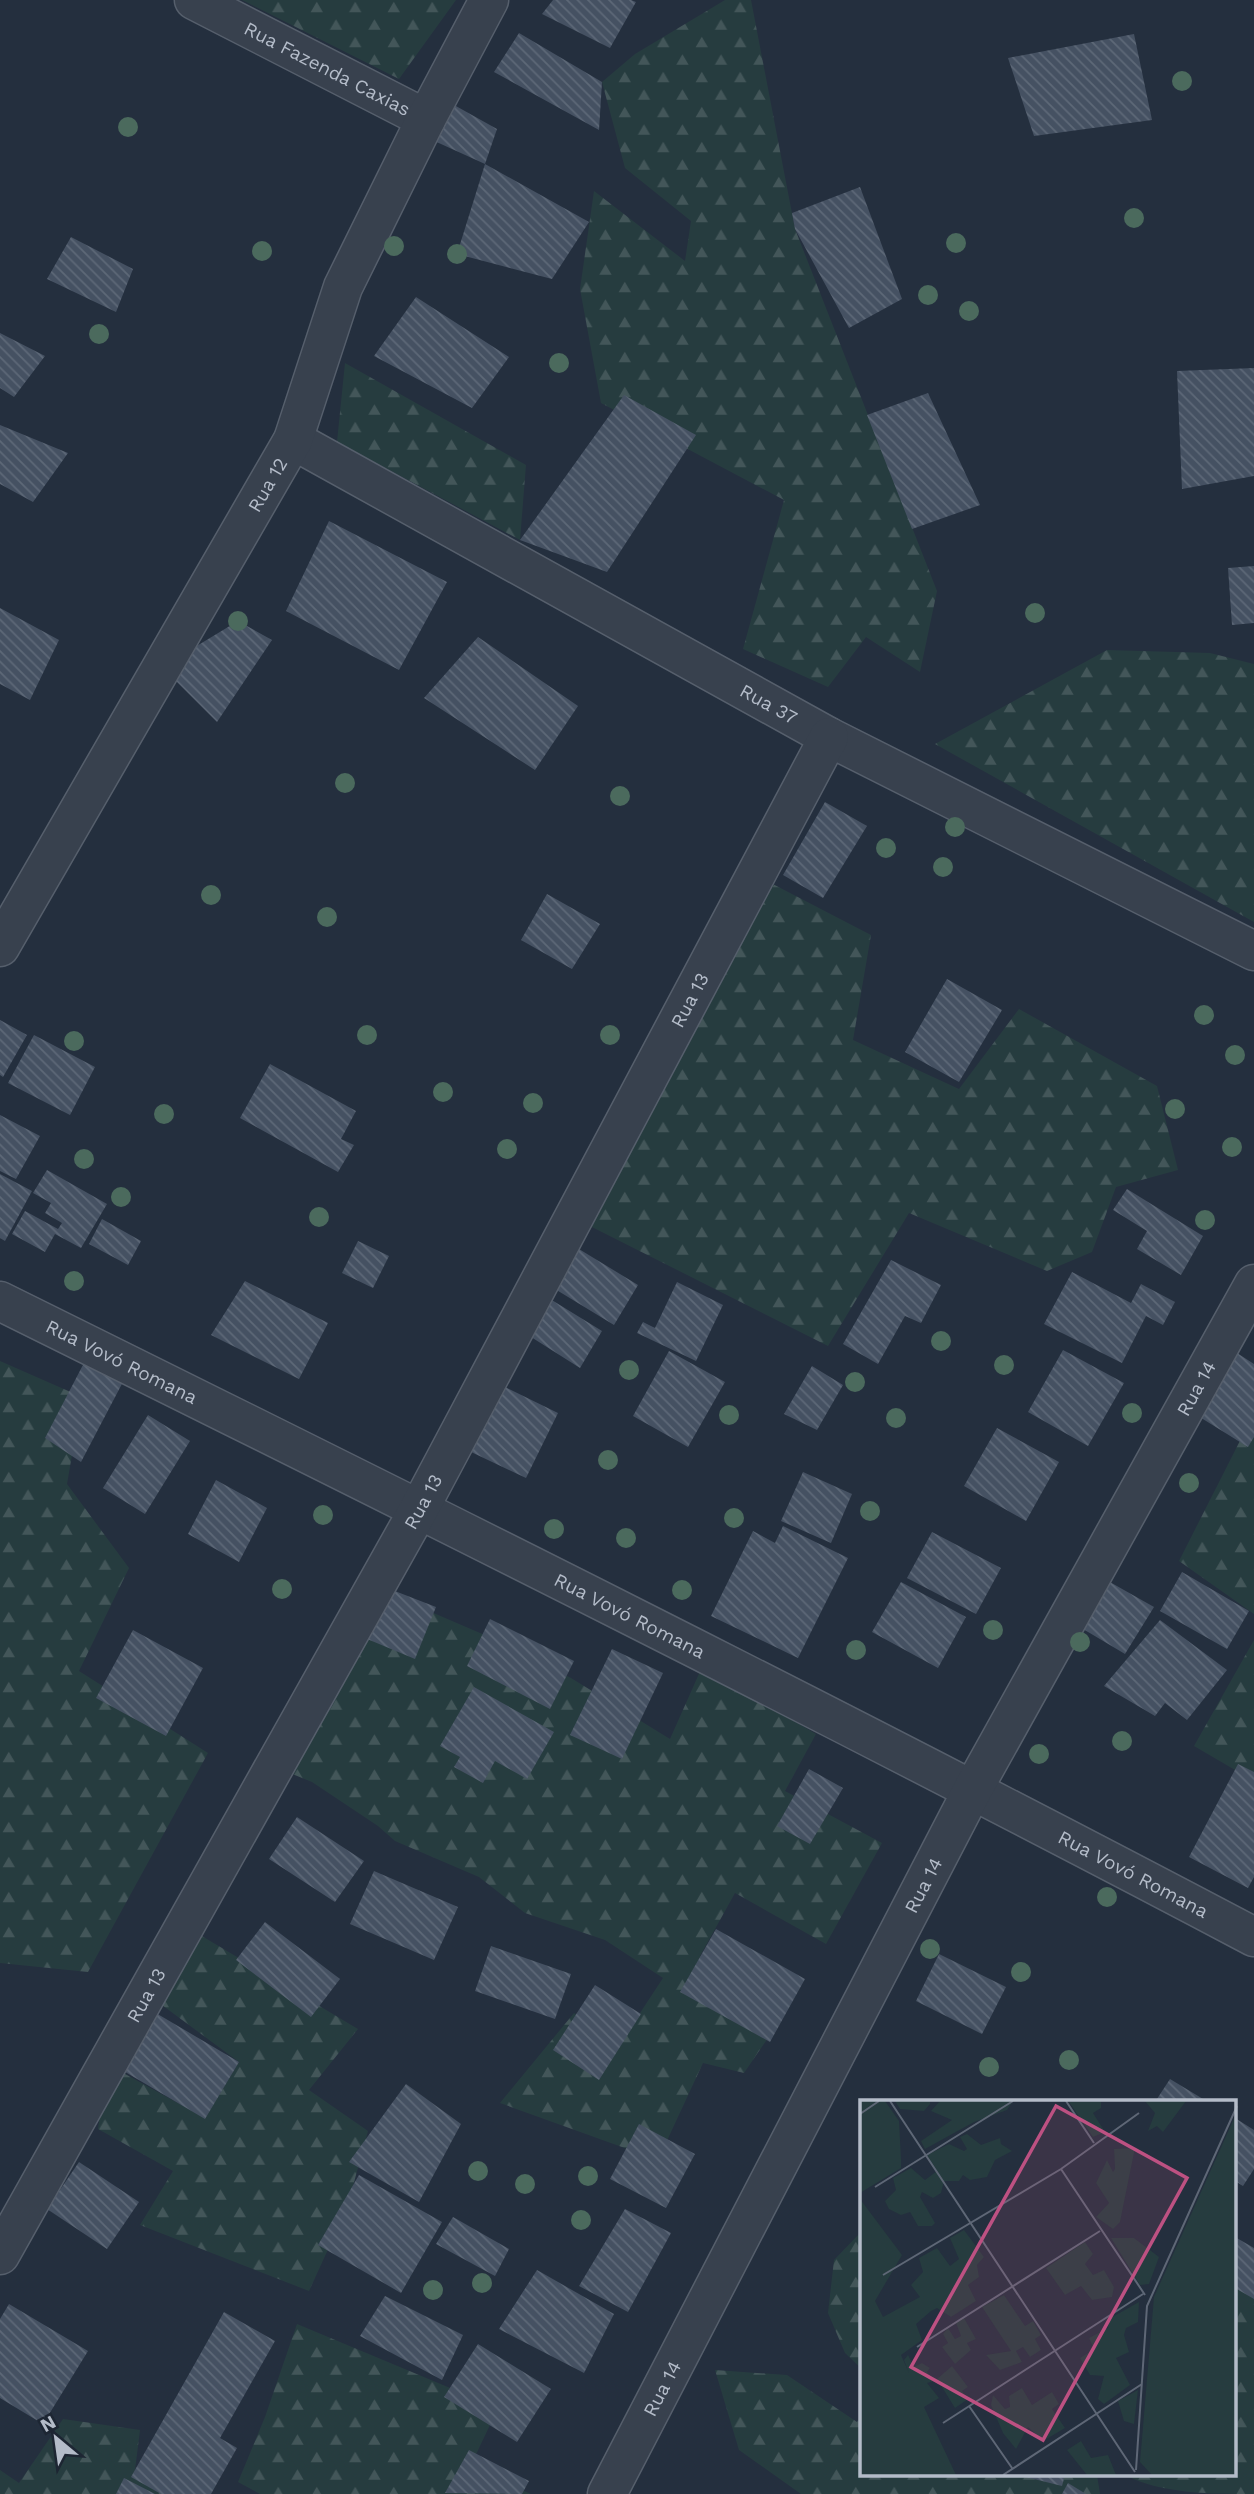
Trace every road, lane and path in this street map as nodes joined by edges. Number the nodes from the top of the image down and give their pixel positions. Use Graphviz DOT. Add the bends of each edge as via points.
graph roads {
  1 [pos="194,0"];
  2 [pos="489,0"];
  3 [pos="426,118"];
  4 [pos="293,440"];
  5 [pos="829,737"];
  6 [pos="0,947"];
  7 [pos="1254,951"];
  8 [pos="1254,1284"];
  9 [pos="0,1301"];
  10 [pos="419,1509"];
  11 [pos="973,1788"];
  12 [pos="1254,1937"];
  13 [pos="0,2255"];
  14 [pos="607,2494"];
  1 -- 3 [label="street, Rua Fazenda Caxias"];
  2 -- 3 [label="street, Rua 12"];
  3 -- 4 [label="street, Rua 12" via="344,287"];
  4 -- 5 [label="street, Rua 37"];
  4 -- 6 [label="street, Rua 12"];
  5 -- 7 [label="street, Rua 37"];
  5 -- 10 [label="street, Rua 13"];
  8 -- 11 [label="street, Rua 14"];
  9 -- 10 [label="street, Rua Vovó Romana"];
  10 -- 11 [label="street, Rua Vovó Romana"];
  10 -- 13 [label="street, Rua 13"];
  11 -- 12 [label="street, Rua Vovó Romana"];
  11 -- 14 [label="street, Rua 14"];
}
